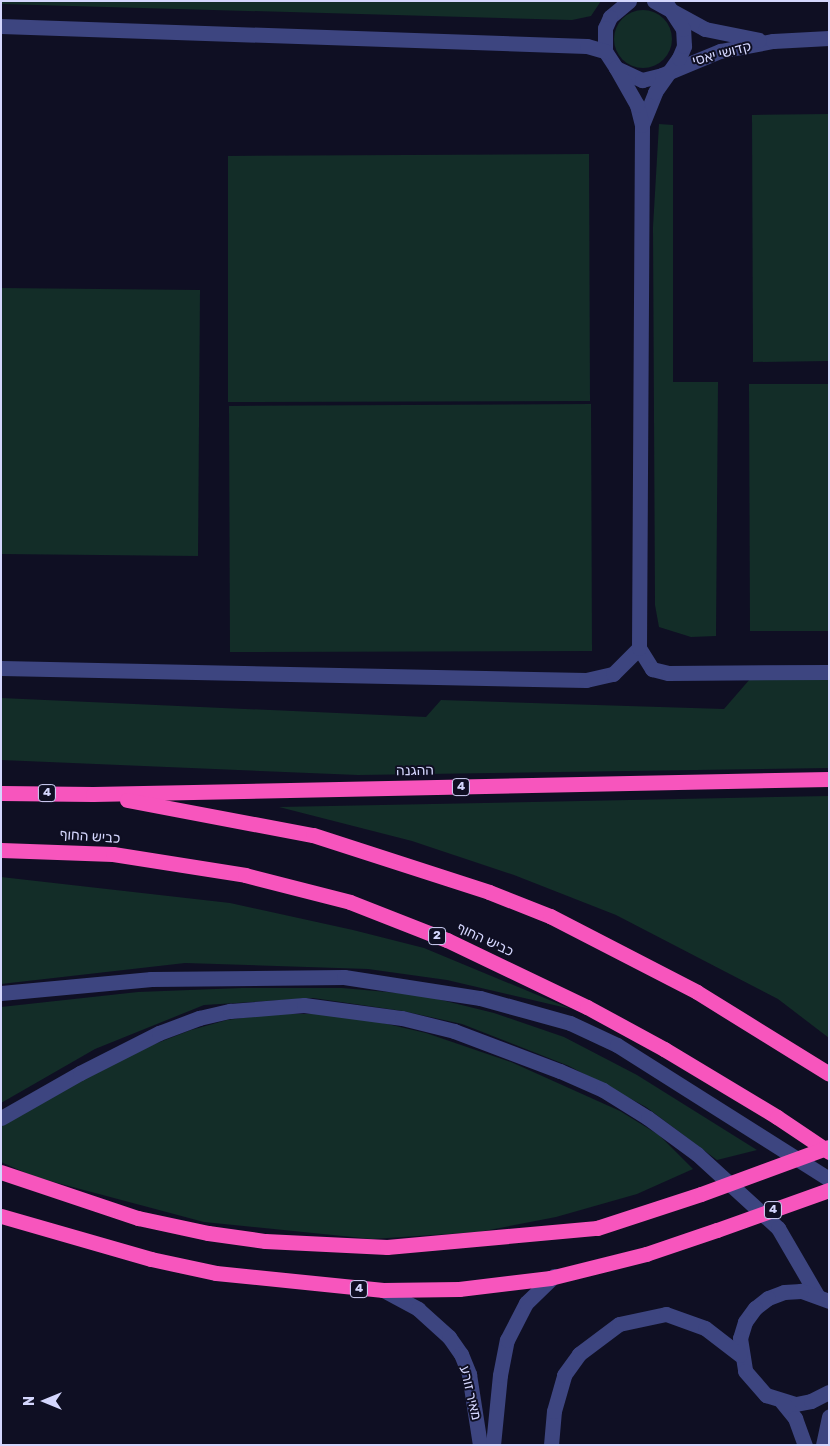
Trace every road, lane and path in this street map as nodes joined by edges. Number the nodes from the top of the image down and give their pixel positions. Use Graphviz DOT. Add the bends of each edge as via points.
graph roads {
  1 [pos="618,1"];
  2 [pos="629,1"];
  3 [pos="654,1"];
  4 [pos="669,6"];
  5 [pos="610,17"];
  6 [pos="1,26"];
  7 [pos="829,38"];
  8 [pos="773,41"];
  9 [pos="605,51"];
  10 [pos="616,68"];
  11 [pos="671,69"];
  12 [pos="642,125"];
  13 [pos="640,648"];
  14 [pos="1,668"];
  15 [pos="829,672"];
  16 [pos="829,779"];
  17 [pos="1,792"];
  18 [pos="93,794"];
  19 [pos="1,850"];
  20 [pos="1,993"];
  21 [pos="829,1074"];
  22 [pos="1,1118"];
  23 [pos="829,1147"];
  24 [pos="829,1152"];
  25 [pos="1,1172"];
  26 [pos="829,1179"];
  27 [pos="829,1190"];
  28 [pos="1,1216"];
  29 [pos="554,1276"];
  30 [pos="384,1290"];
  31 [pos="823,1298"];
  32 [pos="740,1355"];
  33 [pos="829,1392"];
  34 [pos="782,1402"];
  35 [pos="829,1416"];
  36 [pos="480,1445"];
  37 [pos="494,1445"];
  38 [pos="551,1445"];
  39 [pos="805,1445"];
  40 [pos="823,1445"];
  1 -- 5 [label="street"];
  2 -- 5 [label="street"];
  3 -- 4 [label="street, קדושי יאסי"];
  4 -- 8 [label="street, קדושי יאסי" via="688,21 720,34"];
  4 -- 11 [label="street" via="683,29 684,40 680,58"];
  5 -- 9 [label="street" via="605,28"];
  6 -- 9 [label="street" via="586,46"];
  7 -- 8 [label="street, קדושי יאסי"];
  8 -- 11 [label="street, קדושי יאסי" via="720,51"];
  9 -- 10 [label="street"];
  10 -- 11 [label="street, קדושי יאסי" via="642,80"];
  10 -- 12 [label="street" via="637,105"];
  11 -- 12 [label="street" via="655,92"];
  12 -- 13 [label="street"];
  13 -- 14 [label="street" via="613,674 586,680"];
  13 -- 15 [label="street" via="652,669 668,673"];
  16 -- 18 [label="highway, ההגנה / 4"];
  17 -- 18 [label="highway, ההגנה / 4"];
  18 -- 21 [label="highway" via="313,834 489,892 550,916 697,992"];
  19 -- 24 [label="highway, כביש החוף / 2" via="113,854 246,875 350,902 447,940 587,1007 681,1059"];
  20 -- 26 [label="street" via="151,979 344,978 480,998 570,1023 617,1045"];
  22 -- 31 [label="street" via="80,1073 159,1034 207,1016 304,1005 402,1018 454,1031 560,1071 603,1090 648,1118 697,1154 778,1228"];
  23 -- 25 [label="highway, bridge" via="597,1228 378,1247 265,1241 208,1234 138,1218"];
  27 -- 29 [label="highway, 4, bridge" via="646,1254"];
  28 -- 30 [label="highway, 4" via="151,1259 216,1273"];
  29 -- 30 [label="highway, 4" via="459,1290"];
  29 -- 37 [label="street, מאיר זורע" via="526,1303 507,1340 500,1375"];
  30 -- 36 [label="street, מאיר זורע" via="401,1298 436,1324 461,1354 472,1390"];
  31 -- 32 [label="street" via="801,1291 784,1292 754,1308 740,1338"];
  32 -- 34 [label="street" via="744,1371 754,1385 766,1396"];
  32 -- 38 [label="street" via="705,1328 666,1314 619,1324 579,1354 564,1375 554,1411"];
  33 -- 34 [label="street" via="811,1402"];
  34 -- 39 [label="street" via="795,1418"];
  35 -- 40 [label="street"];
}
